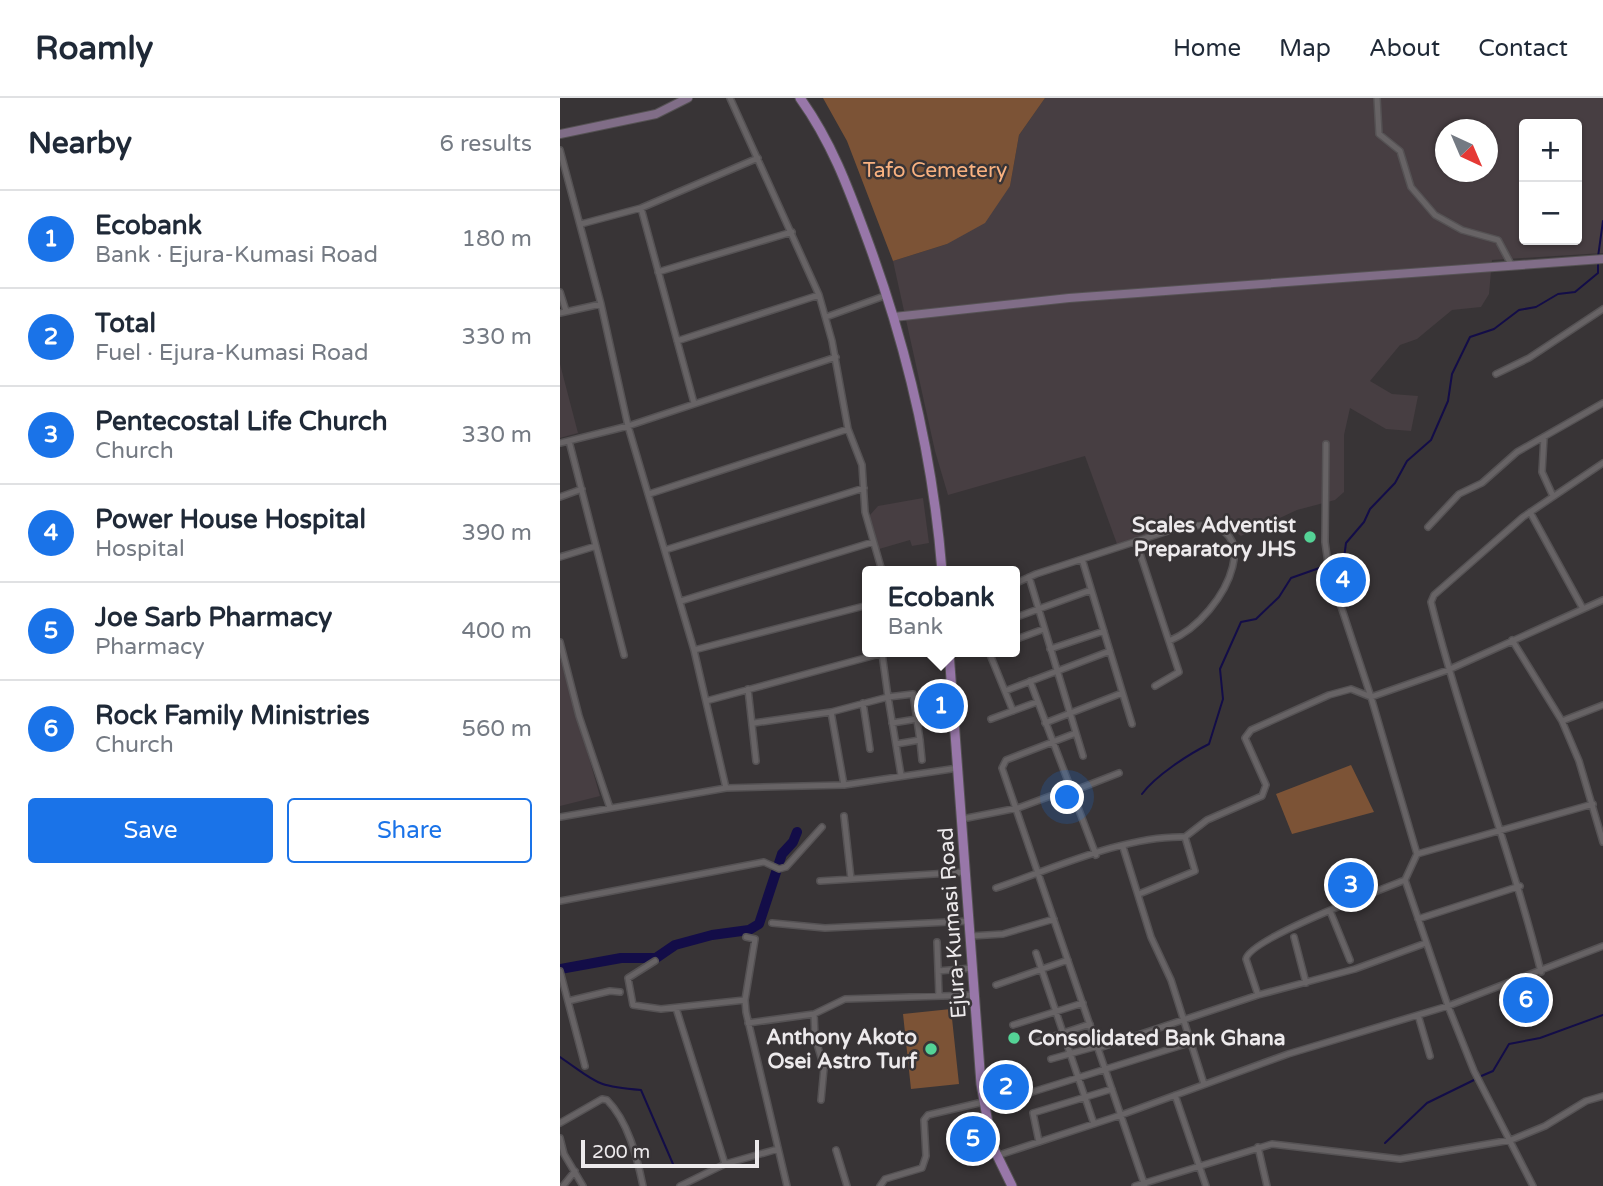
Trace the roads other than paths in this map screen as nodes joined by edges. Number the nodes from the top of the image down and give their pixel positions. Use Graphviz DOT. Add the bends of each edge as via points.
graph roads {
  1 [pos="688,98"];
  2 [pos="730,98"];
  3 [pos="800,98"];
  4 [pos="1377,98"];
  5 [pos="560,134"];
  6 [pos="560,150"];
  7 [pos="758,158"];
  8 [pos="641,208"];
  9 [pos="581,224"];
  10 [pos="792,232"];
  11 [pos="1603,258"];
  12 [pos="1512,266"];
  13 [pos="658,272"];
  14 [pos="560,292"];
  15 [pos="819,295"];
  16 [pos="887,295"];
  17 [pos="601,304"];
  18 [pos="1603,309"];
  19 [pos="563,312"];
  20 [pos="826,317"];
  21 [pos="894,317"];
  22 [pos="677,341"];
  23 [pos="836,357"];
  24 [pos="1496,374"];
  25 [pos="694,403"];
  26 [pos="1603,403"];
  27 [pos="628,426"];
  28 [pos="848,429"];
  29 [pos="1544,438"];
  30 [pos="569,441"];
  31 [pos="560,443"];
  32 [pos="1326,444"];
  33 [pos="1603,463"];
  34 [pos="864,488"];
  35 [pos="582,489"];
  36 [pos="649,494"];
  37 [pos="1552,494"];
  38 [pos="560,496"];
  39 [pos="1530,512"];
  40 [pos="1428,527"];
  41 [pos="1136,541"];
  42 [pos="873,542"];
  43 [pos="596,546"];
  44 [pos="665,550"];
  45 [pos="560,557"];
  46 [pos="1082,559"];
  47 [pos="881,566"];
  48 [pos="941,566"];
  49 [pos="1029,577"];
  50 [pos="1020,581"];
  51 [pos="1091,590"];
  52 [pos="1603,600"];
  53 [pos="681,601"];
  54 [pos="862,606"];
  55 [pos="1583,607"];
  56 [pos="1038,610"];
  57 [pos="1020,616"];
  58 [pos="1044,629"];
  59 [pos="1104,631"];
  60 [pos="1020,638"];
  61 [pos="1512,640"];
  62 [pos="1169,641"];
  63 [pos="560,642"];
  64 [pos="1050,649"];
  65 [pos="694,650"];
  66 [pos="1110,651"];
  67 [pos="624,655"];
  68 [pos="866,657"];
  69 [pos="884,657"];
  70 [pos="949,657"];
  71 [pos="991,657"];
  72 [pos="1448,670"];
  73 [pos="1057,671"];
  74 [pos="1030,681"];
  75 [pos="1155,686"];
  76 [pos="748,689"];
  77 [pos="1005,691"];
  78 [pos="1122,693"];
  79 [pos="888,697"];
  80 [pos="1371,697"];
  81 [pos="706,701"];
  82 [pos="1037,702"];
  83 [pos="863,703"];
  84 [pos="1603,705"];
  85 [pos="1013,711"];
  86 [pos="831,712"];
  87 [pos="1070,714"];
  88 [pos="917,719"];
  89 [pos="990,719"];
  90 [pos="1562,721"];
  91 [pos="754,723"];
  92 [pos="892,723"];
  93 [pos="1045,723"];
  94 [pos="1132,724"];
  95 [pos="1076,733"];
  96 [pos="920,740"];
  97 [pos="1054,742"];
  98 [pos="896,744"];
  99 [pos="870,749"];
  100 [pos="1083,755"];
  101 [pos="922,760"];
  102 [pos="756,761"];
  103 [pos="958,768"];
  104 [pos="1119,773"];
  105 [pos="901,775"];
  106 [pos="844,785"];
  107 [pos="726,788"];
  108 [pos="1072,790"];
  109 [pos="1593,804"];
  110 [pos="610,808"];
  111 [pos="1018,808"];
  112 [pos="844,816"];
  113 [pos="560,817"];
  114 [pos="962,819"];
  115 [pos="822,827"];
  116 [pos="1501,828"];
  117 [pos="1185,837"];
  118 [pos="1603,841"];
  119 [pos="1123,847"];
  120 [pos="1418,854"];
  121 [pos="1096,855"];
  122 [pos="966,872"];
  123 [pos="1039,873"];
  124 [pos="851,879"];
  125 [pos="1405,880"];
  126 [pos="820,881"];
  127 [pos="1520,886"];
  128 [pos="996,888"];
  129 [pos="1139,894"];
  130 [pos="560,901"];
  131 [pos="1330,911"];
  132 [pos="1055,919"];
  133 [pos="1418,919"];
  134 [pos="970,920"];
  135 [pos="772,923"];
  136 [pos="971,936"];
  137 [pos="746,937"];
  138 [pos="1294,937"];
  139 [pos="937,942"];
  140 [pos="1426,943"];
  141 [pos="1603,946"];
  142 [pos="1036,953"];
  143 [pos="1069,960"];
  144 [pos="1350,960"];
  145 [pos="654,961"];
  146 [pos="974,968"];
  147 [pos="560,971"];
  148 [pos="938,971"];
  149 [pos="1041,971"];
  150 [pos="1541,972"];
  151 [pos="1306,983"];
  152 [pos="996,985"];
  153 [pos="620,992"];
  154 [pos="976,995"];
  155 [pos="1258,995"];
  156 [pos="939,996"];
  157 [pos="745,1000"];
  158 [pos="568,1002"];
  159 [pos="1083,1003"];
  160 [pos="1448,1006"];
  161 [pos="676,1008"];
  162 [pos="1055,1011"];
  163 [pos="814,1014"];
  164 [pos="1418,1015"];
  165 [pos="1182,1020"];
  166 [pos="748,1023"];
  167 [pos="1090,1024"];
  168 [pos="1013,1025"];
  169 [pos="1062,1032"];
  170 [pos="1039,1041"];
  171 [pos="1189,1043"];
  172 [pos="1098,1047"];
  173 [pos="1069,1055"];
  174 [pos="1430,1056"];
  175 [pos="1051,1059"];
  176 [pos="585,1066"];
  177 [pos="1105,1069"];
  178 [pos="1077,1078"];
  179 [pos="1204,1084"];
  180 [pos="1112,1089"];
  181 [pos="1029,1093"];
  182 [pos="1175,1095"];
  183 [pos="1603,1096"];
  184 [pos="1084,1098"];
  185 [pos="821,1100"];
  186 [pos="983,1102"];
  187 [pos="1121,1115"];
  188 [pos="560,1124"];
  189 [pos="1094,1124"];
  190 [pos="560,1138"];
  191 [pos="1511,1140"];
  192 [pos="1039,1142"];
  193 [pos="1258,1147"];
  194 [pos="778,1149"];
  195 [pos="836,1150"];
  196 [pos="562,1155"];
  197 [pos="996,1156"];
  198 [pos="725,1164"];
  199 [pos="1200,1165"];
  200 [pos="575,1171"];
  201 [pos="1008,1185"];
  202 [pos="1144,1185"];
  203 [pos="563,1186"];
  204 [pos="583,1186"];
  205 [pos="643,1186"];
  206 [pos="680,1186"];
  207 [pos="787,1186"];
  208 [pos="847,1186"];
  209 [pos="880,1186"];
  210 [pos="1135,1186"];
  211 [pos="1206,1186"];
  212 [pos="1268,1186"];
  213 [pos="1534,1186"];
  1 -- 5 [label="street" via="656,114"];
  2 -- 7 [label="street"];
  3 -- 16 [label="main road" via="832,150"];
  4 -- 12 [label="street" via="1379,134 1399,151 1411,187 1423,203 1448,225 1498,240"];
  6 -- 9 [label="street"];
  7 -- 8 [label="street"];
  7 -- 10 [label="street"];
  8 -- 9 [label="street"];
  8 -- 13 [label="street"];
  9 -- 17 [label="street"];
  10 -- 13 [label="street"];
  10 -- 15 [label="street"];
  11 -- 12 [label="street"];
  12 -- 21 [label="street" via="1069,298"];
  13 -- 22 [label="street"];
  14 -- 19 [label="street"];
  15 -- 20 [label="street"];
  15 -- 22 [label="street"];
  16 -- 20 [label="street"];
  16 -- 21 [label="main road"];
  17 -- 19 [label="street"];
  17 -- 27 [label="street"];
  18 -- 24 [label="street"];
  20 -- 23 [label="street"];
  21 -- 48 [label="main road" via="928,464"];
  22 -- 25 [label="street"];
  23 -- 25 [label="street"];
  23 -- 28 [label="street"];
  25 -- 27 [label="street"];
  26 -- 29 [label="street"];
  27 -- 30 [label="street"];
  27 -- 36 [label="street"];
  28 -- 34 [label="street" via="862,465"];
  28 -- 36 [label="street"];
  29 -- 37 [label="street" via="1542,472"];
  29 -- 40 [label="street" via="1459,494"];
  30 -- 31 [label="street"];
  30 -- 35 [label="street"];
  32 -- 80 [label="street" via="1329,570"];
  33 -- 37 [label="street"];
  34 -- 42 [label="street"];
  34 -- 44 [label="street"];
  35 -- 38 [label="street"];
  35 -- 43 [label="street"];
  36 -- 44 [label="street"];
  37 -- 39 [label="street"];
  39 -- 55 [label="street"];
  39 -- 72 [label="street" via="1432,598"];
  41 -- 46 [label="street"];
  41 -- 62 [label="street"];
  41 -- 62 [label="street" via="1196,524 1211,525 1230,536 1234,568 1222,595 1202,620"];
  42 -- 47 [label="street"];
  42 -- 53 [label="street"];
  43 -- 45 [label="street"];
  43 -- 67 [label="street"];
  44 -- 53 [label="street"];
  46 -- 49 [label="street"];
  46 -- 51 [label="street"];
  49 -- 50 [label="street"];
  49 -- 56 [label="street"];
  51 -- 56 [label="street"];
  51 -- 59 [label="street"];
  52 -- 55 [label="street"];
  53 -- 65 [label="street"];
  54 -- 65 [label="street"];
  55 -- 61 [label="street"];
  56 -- 57 [label="street"];
  56 -- 58 [label="street"];
  58 -- 60 [label="street"];
  58 -- 64 [label="street"];
  59 -- 64 [label="street"];
  59 -- 66 [label="street"];
  61 -- 72 [label="street"];
  61 -- 90 [label="street"];
  62 -- 75 [label="street" via="1179,673"];
  63 -- 110 [label="street"];
  64 -- 73 [label="street"];
  65 -- 81 [label="street"];
  66 -- 73 [label="street"];
  66 -- 78 [label="street"];
  68 -- 76 [label="street"];
  69 -- 79 [label="street"];
  70 -- 103 [label="main road, Ejura-Kumasi Road"];
  71 -- 77 [label="street"];
  72 -- 80 [label="street"];
  72 -- 116 [label="street"];
  73 -- 74 [label="street"];
  73 -- 87 [label="street"];
  74 -- 77 [label="street"];
  74 -- 82 [label="street"];
  76 -- 81 [label="street"];
  76 -- 91 [label="street"];
  77 -- 85 [label="street"];
  78 -- 87 [label="street"];
  78 -- 94 [label="street"];
  79 -- 83 [label="street"];
  79 -- 88 [label="street" via="913,694"];
  79 -- 92 [label="street"];
  80 -- 117 [label="street" via="1347,690 1251,730 1245,738 1266,785 1262,796 1207,820"];
  80 -- 120 [label="street"];
  81 -- 107 [label="street"];
  82 -- 85 [label="street"];
  82 -- 93 [label="street"];
  83 -- 86 [label="street"];
  83 -- 99 [label="street"];
  84 -- 90 [label="street"];
  85 -- 89 [label="street"];
  86 -- 91 [label="street"];
  86 -- 106 [label="street"];
  87 -- 93 [label="street"];
  87 -- 95 [label="street"];
  88 -- 92 [label="street"];
  88 -- 96 [label="street"];
  90 -- 109 [label="street"];
  91 -- 102 [label="street"];
  92 -- 98 [label="street"];
  93 -- 97 [label="street"];
  95 -- 97 [label="street"];
  95 -- 100 [label="street"];
  96 -- 98 [label="street"];
  96 -- 101 [label="street"];
  97 -- 108 [label="street"];
  97 -- 111 [label="street" via="1002,764"];
  98 -- 105 [label="street"];
  103 -- 105 [label="street"];
  103 -- 114 [label="main road, Ejura-Kumasi Road"];
  104 -- 108 [label="street"];
  105 -- 106 [label="street"];
  106 -- 107 [label="street"];
  107 -- 110 [label="street"];
  108 -- 111 [label="street"];
  108 -- 121 [label="street"];
  109 -- 116 [label="street"];
  109 -- 118 [label="street"];
  110 -- 113 [label="street"];
  111 -- 114 [label="street"];
  111 -- 123 [label="street"];
  112 -- 124 [label="street"];
  114 -- 122 [label="main road, Ejura-Kumasi Road"];
  115 -- 130 [label="street" via="792,865 779,869 764,862"];
  116 -- 120 [label="street"];
  116 -- 127 [label="street"];
  117 -- 119 [label="street" via="1168,835"];
  117 -- 129 [label="street" via="1195,871"];
  119 -- 121 [label="street"];
  119 -- 129 [label="street"];
  120 -- 125 [label="street"];
  121 -- 123 [label="street"];
  122 -- 124 [label="street"];
  122 -- 134 [label="main road, Ejura-Kumasi Road"];
  123 -- 128 [label="street"];
  123 -- 132 [label="street"];
  124 -- 126 [label="street"];
  125 -- 131 [label="street"];
  125 -- 133 [label="street"];
  127 -- 133 [label="street"];
  127 -- 150 [label="street"];
  129 -- 165 [label="street"];
  131 -- 144 [label="street"];
  131 -- 155 [label="street" via="1248,951 1246,959"];
  132 -- 136 [label="street" via="1003,934"];
  132 -- 143 [label="street"];
  133 -- 140 [label="street"];
  134 -- 135 [label="street" via="825,928"];
  134 -- 136 [label="main road, Ejura-Kumasi Road"];
  136 -- 146 [label="main road, Ejura-Kumasi Road"];
  137 -- 157 [label="street" via="755,939"];
  138 -- 151 [label="street"];
  139 -- 148 [label="street"];
  140 -- 151 [label="street"];
  140 -- 160 [label="street"];
  141 -- 150 [label="street"];
  142 -- 149 [label="street"];
  143 -- 149 [label="street"];
  143 -- 159 [label="street"];
  145 -- 161 [label="street" via="628,978 631,1004"];
  146 -- 148 [label="street"];
  146 -- 154 [label="main road, Ejura-Kumasi Road"];
  147 -- 158 [label="street"];
  148 -- 156 [label="street"];
  149 -- 152 [label="street"];
  149 -- 162 [label="street"];
  150 -- 160 [label="street"];
  151 -- 155 [label="street"];
  153 -- 158 [label="street"];
  154 -- 156 [label="street"];
  154 -- 186 [label="main road, Ejura-Kumasi Road"];
  155 -- 165 [label="street"];
  156 -- 163 [label="street" via="845,999"];
  157 -- 161 [label="street"];
  157 -- 166 [label="street"];
  158 -- 176 [label="street"];
  159 -- 162 [label="street"];
  159 -- 167 [label="street"];
  160 -- 164 [label="street"];
  160 -- 191 [label="street" via="1479,1082"];
  161 -- 198 [label="street"];
  162 -- 168 [label="street"];
  162 -- 169 [label="street"];
  163 -- 166 [label="street"];
  163 -- 185 [label="street" via="824,1068"];
  164 -- 174 [label="street"];
  164 -- 179 [label="street"];
  165 -- 171 [label="street"];
  165 -- 172 [label="street"];
  166 -- 194 [label="street"];
  167 -- 169 [label="street"];
  167 -- 172 [label="street"];
  169 -- 170 [label="street"];
  169 -- 173 [label="street"];
  171 -- 177 [label="street"];
  171 -- 179 [label="street"];
  172 -- 173 [label="street"];
  172 -- 177 [label="street"];
  173 -- 175 [label="street"];
  173 -- 178 [label="street"];
  177 -- 178 [label="street"];
  177 -- 180 [label="street"];
  178 -- 181 [label="street"];
  178 -- 184 [label="street"];
  179 -- 182 [label="street"];
  180 -- 184 [label="street"];
  180 -- 187 [label="street"];
  182 -- 187 [label="street"];
  182 -- 199 [label="street"];
  183 -- 191 [label="street"];
  184 -- 189 [label="street"];
  184 -- 192 [label="street" via="1033,1113"];
  186 -- 197 [label="main road, Ejura-Kumasi Road"];
  186 -- 209 [label="street" via="928,1115 922,1168 885,1179"];
  187 -- 189 [label="street"];
  187 -- 202 [label="street"];
  188 -- 205 [label="street" via="607,1100 620,1116"];
  189 -- 192 [label="street"];
  190 -- 196 [label="street"];
  191 -- 193 [label="street" via="1400,1158 1287,1143"];
  191 -- 213 [label="street"];
  192 -- 197 [label="street"];
  193 -- 199 [label="street"];
  193 -- 212 [label="street"];
  194 -- 198 [label="street"];
  194 -- 207 [label="street"];
  195 -- 208 [label="street"];
  196 -- 200 [label="street"];
  197 -- 201 [label="main road, Ejura-Kumasi Road"];
  198 -- 206 [label="street"];
  199 -- 202 [label="street"];
  199 -- 211 [label="street"];
  200 -- 203 [label="street"];
  200 -- 204 [label="street"];
  202 -- 210 [label="street"];
}
